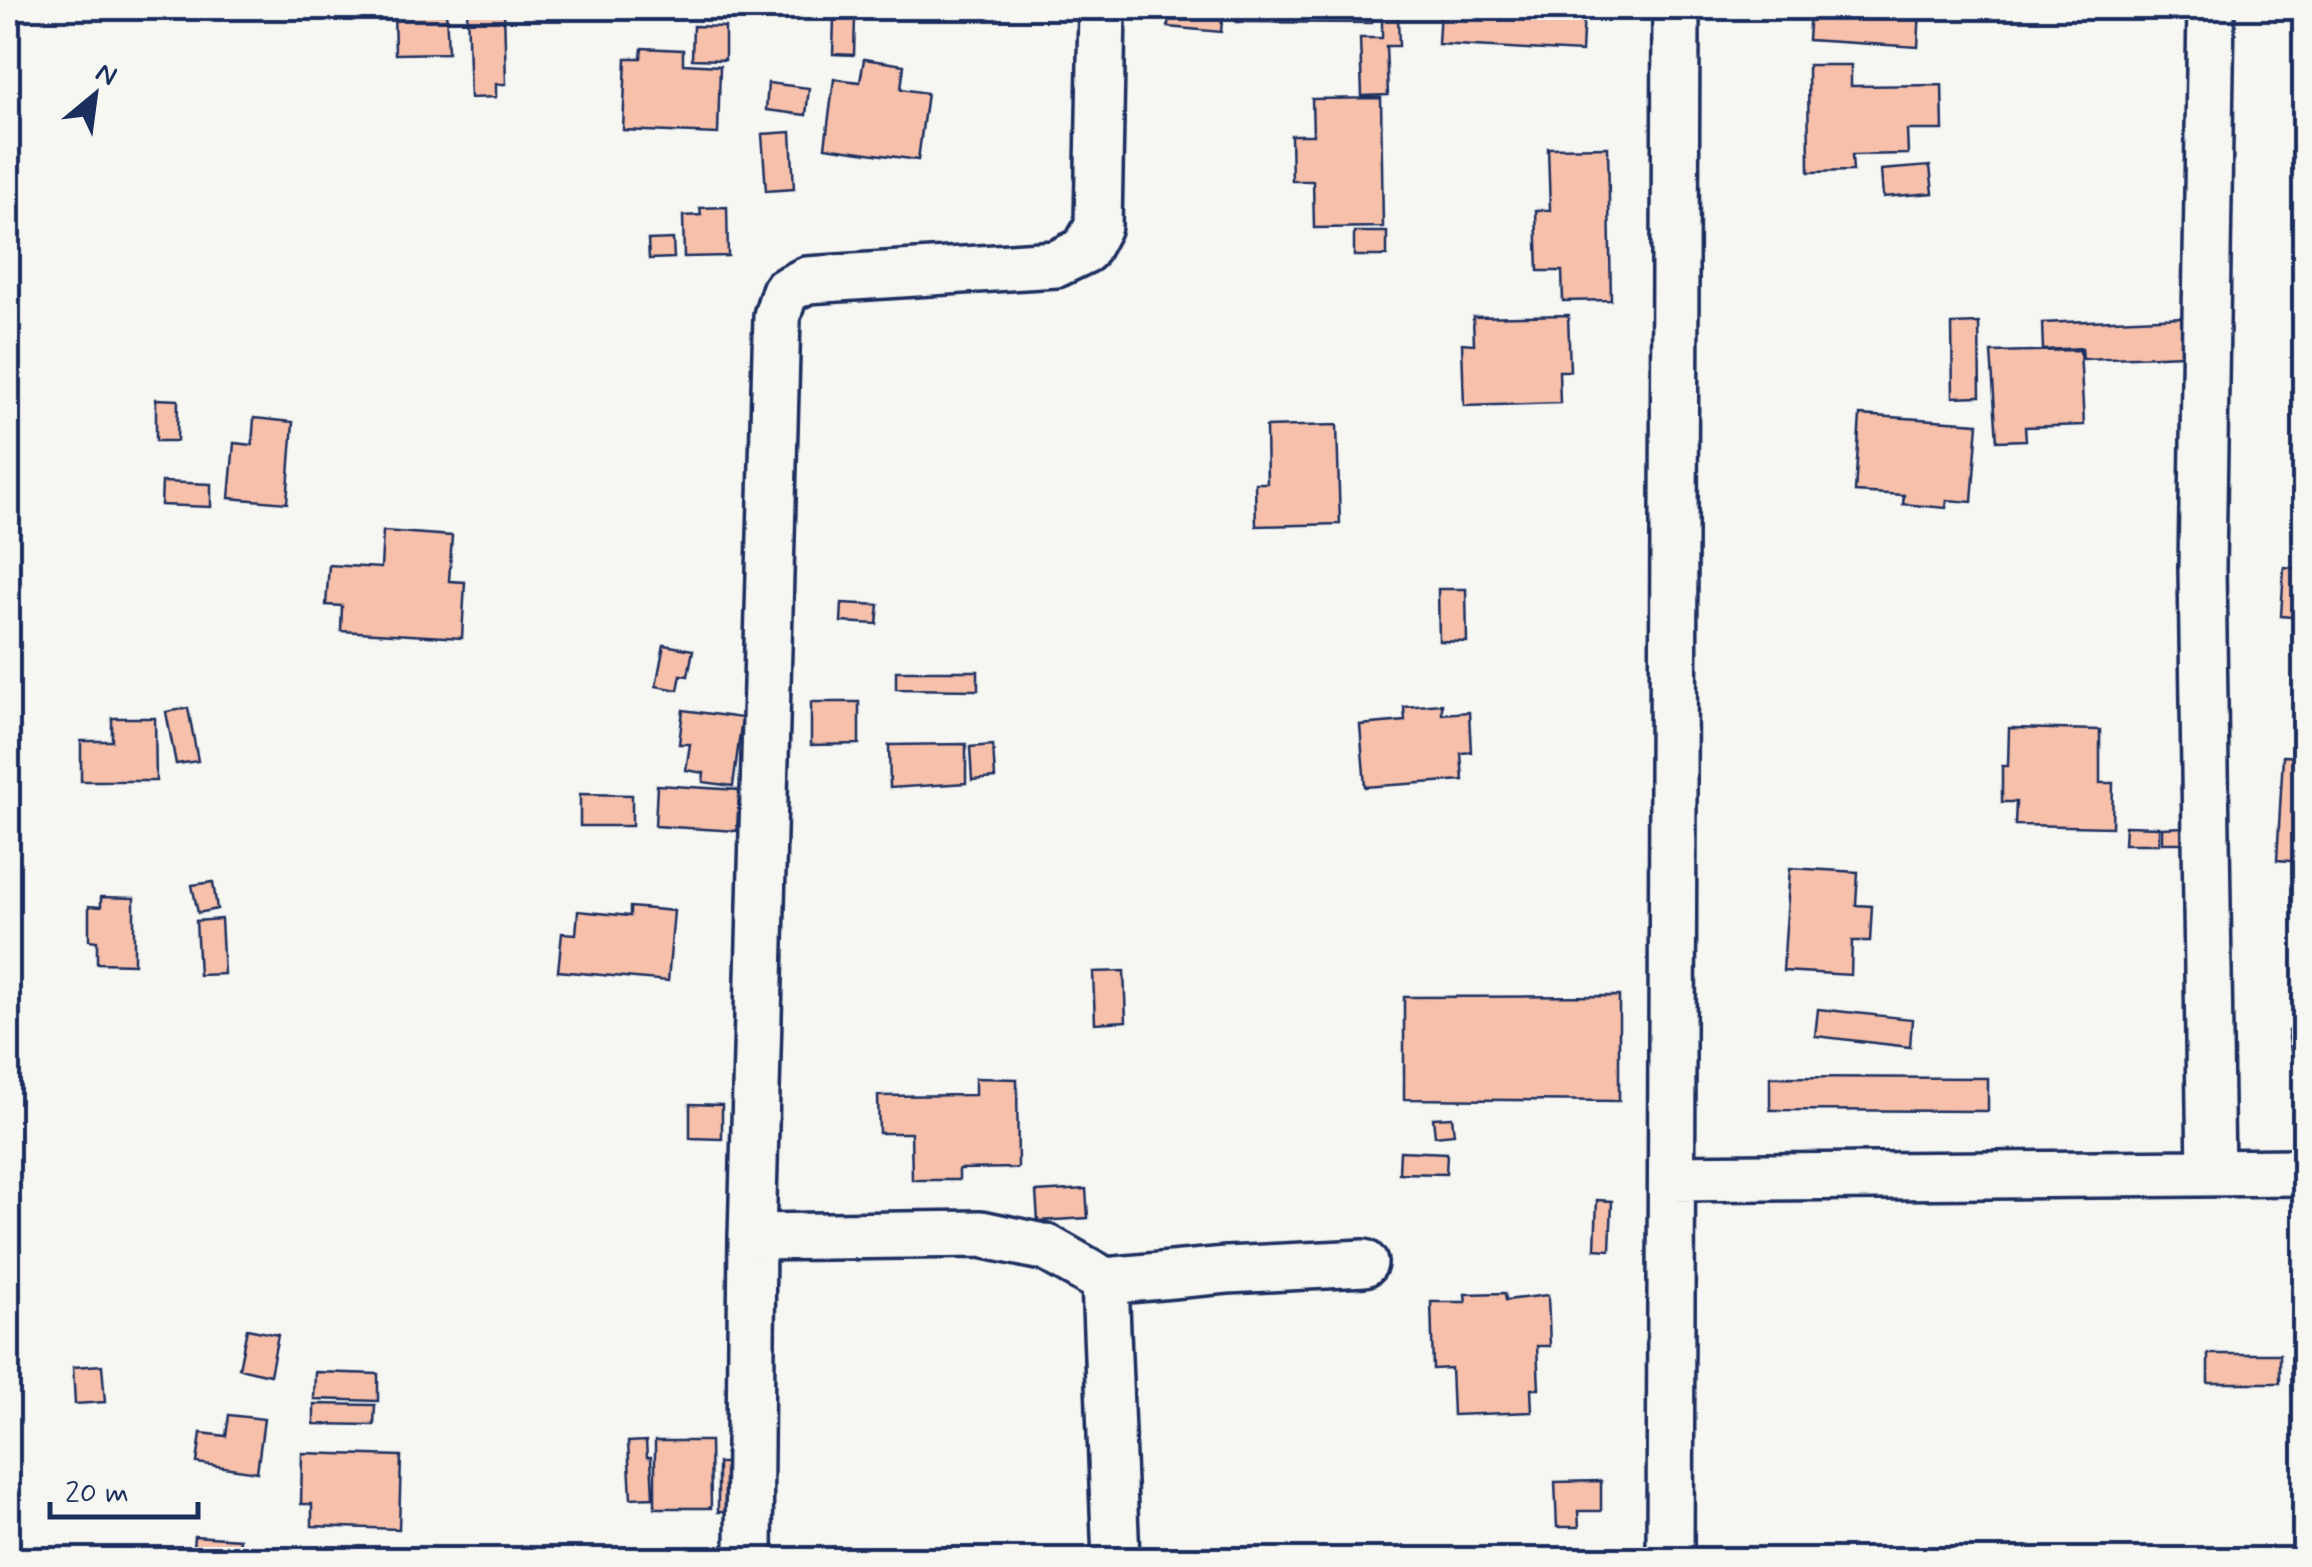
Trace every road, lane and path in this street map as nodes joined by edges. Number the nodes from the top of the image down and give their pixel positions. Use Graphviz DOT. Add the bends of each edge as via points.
graph roads {
  1 [pos="1102,8"];
  2 [pos="1676,8"];
  3 [pos="2211,8"];
  4 [pos="2304,1172"];
  5 [pos="2211,1173"];
  6 [pos="1672,1178"];
  7 [pos="752,1237"];
  8 [pos="1364,1263"];
  9 [pos="1105,1281"];
  10 [pos="743,1560"];
  11 [pos="1116,1560"];
  12 [pos="1670,1560"];
  1 -- 7 [label="street" via="1098,226 1086,250 1056,264 806,280 784,292 777,316"];
  2 -- 6 [label="street"];
  3 -- 5 [label="street" via="2202,568"];
  4 -- 5 [label="street"];
  5 -- 6 [label="street"];
  6 -- 12 [label="street"];
  7 -- 9 [label="street" via="981,1234 1047,1248"];
  7 -- 10 [label="street"];
  8 -- 9 [label="street"];
  9 -- 11 [label="street"];
}
